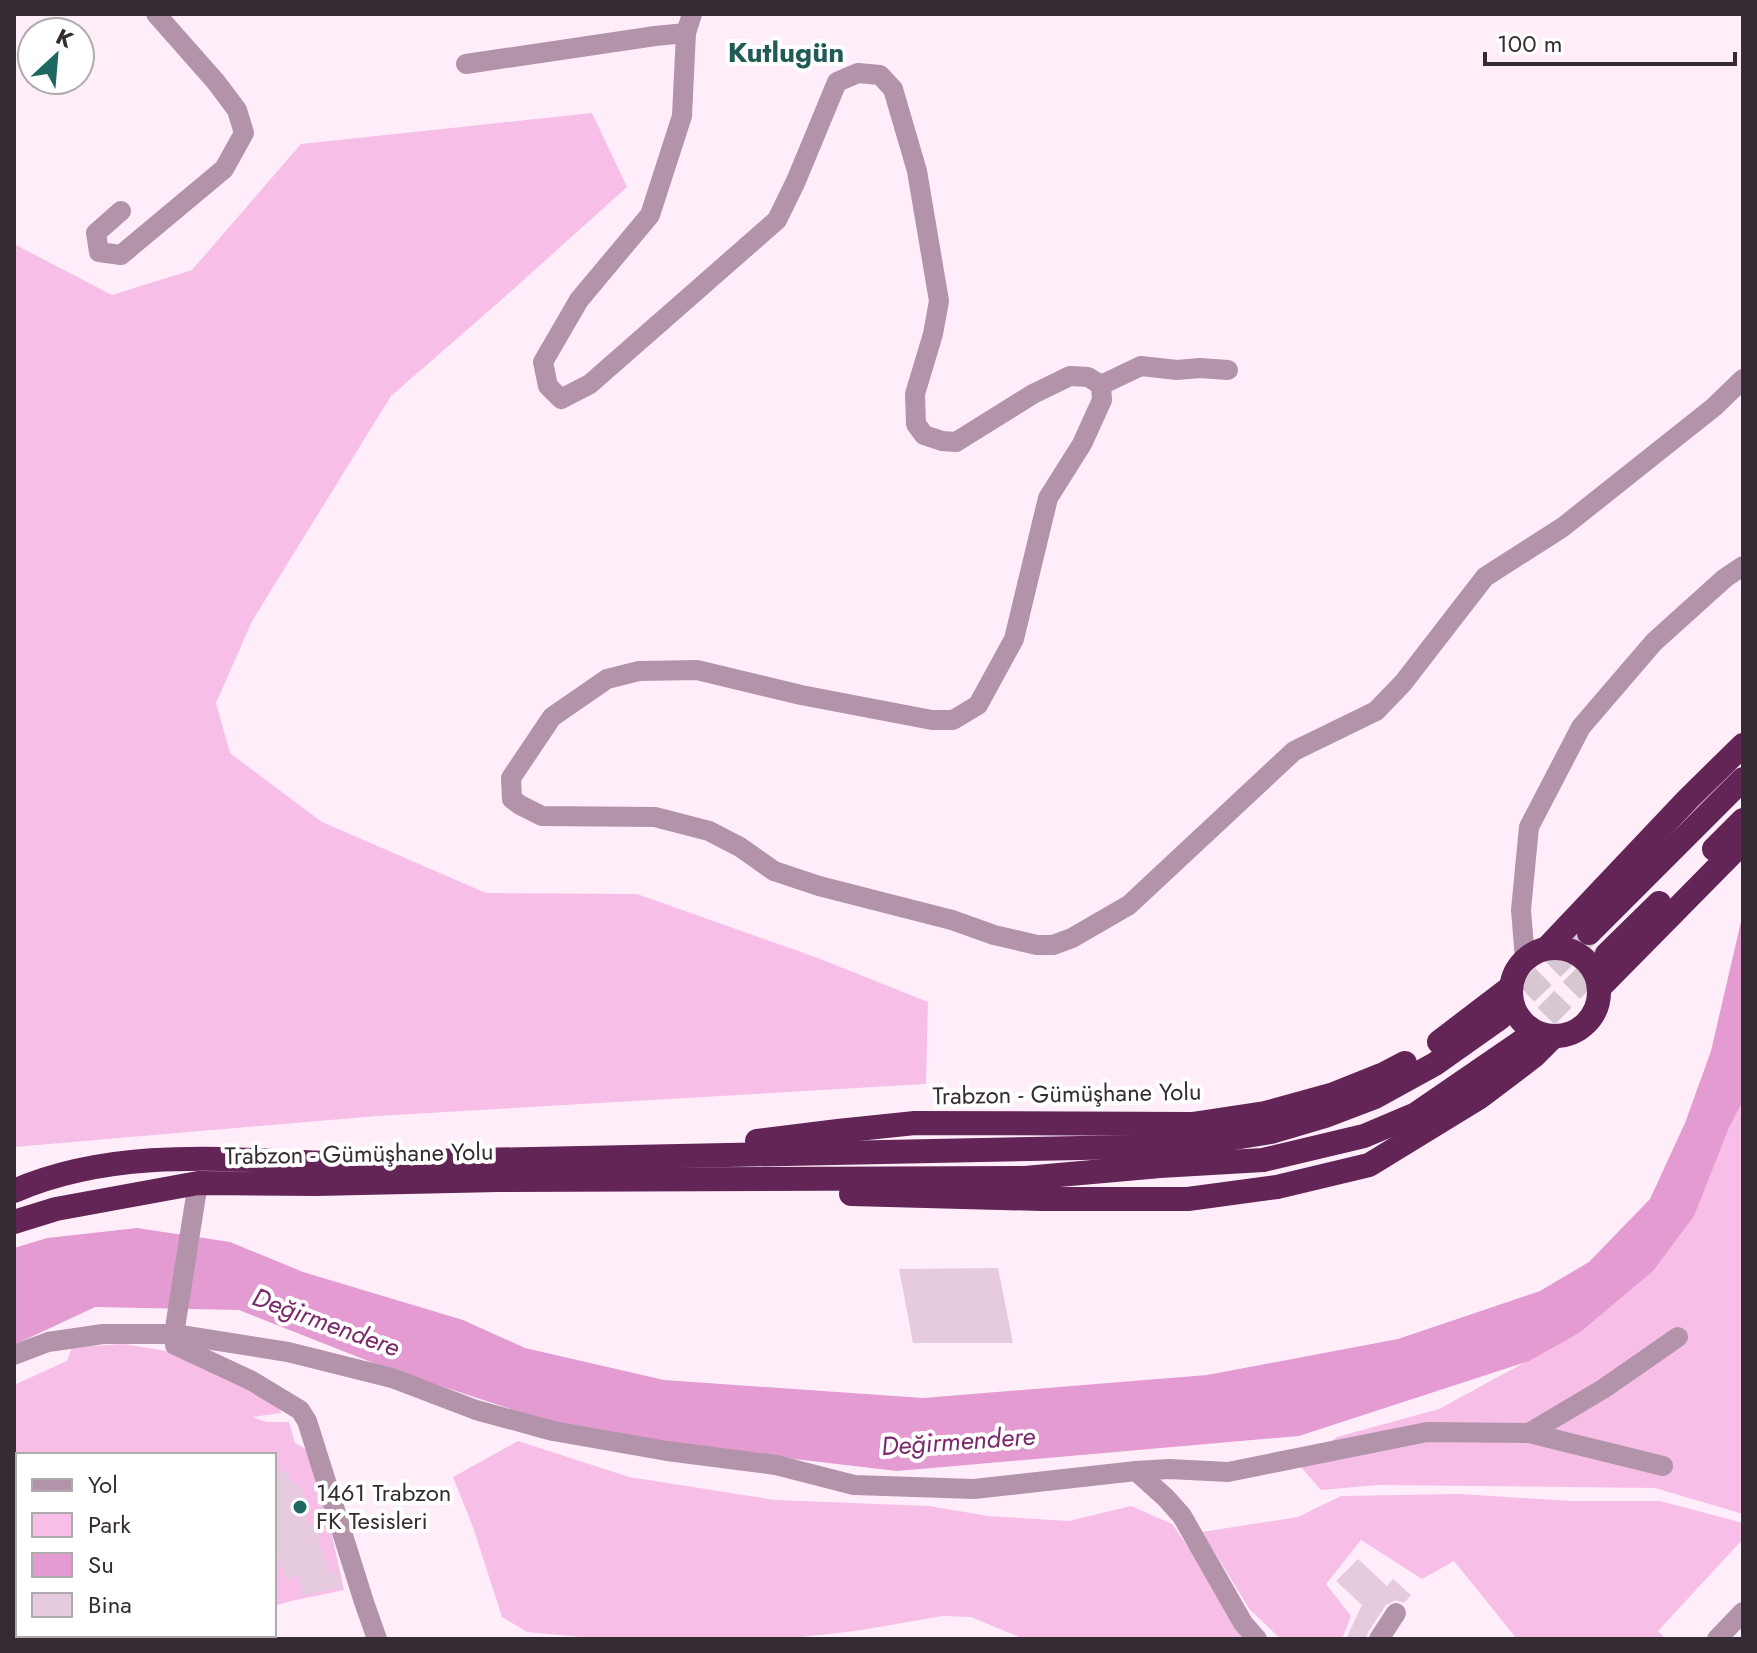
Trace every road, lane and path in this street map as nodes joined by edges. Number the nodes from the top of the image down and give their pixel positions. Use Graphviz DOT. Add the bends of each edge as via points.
graph roads {
  1 [pos="156,14"];
  2 [pos="689,24"];
  3 [pos="466,64"];
  4 [pos="121,211"];
  5 [pos="1228,370"];
  6 [pos="1743,379"];
  7 [pos="1101,385"];
  8 [pos="1743,566"];
  9 [pos="1743,745"];
  10 [pos="1743,779"];
  11 [pos="1743,820"];
  12 [pos="1743,842"];
  13 [pos="1589,933"];
  14 [pos="1547,948"];
  15 [pos="1607,954"];
  16 [pos="1525,959"];
  17 [pos="1511,987"];
  18 [pos="1599,988"];
  19 [pos="1500,1018"];
  20 [pos="1554,1036"];
  21 [pos="1521,1042"];
  22 [pos="641,1157"];
  23 [pos="709,1179"];
  24 [pos="14,1191"];
  25 [pos="197,1192"];
  26 [pos="14,1222"];
  27 [pos="176,1326"];
  28 [pos="1678,1337"];
  29 [pos="14,1355"];
  30 [pos="1529,1433"];
  31 [pos="1663,1466"];
  32 [pos="1136,1471"];
  33 [pos="1743,1612"];
  34 [pos="1396,1613"];
  35 [pos="377,1639"];
  36 [pos="1257,1639"];
  37 [pos="1379,1639"];
  38 [pos="1717,1639"];
  1 -- 4 [label="street" via="237,110 244,133 224,169 121,255 99,252 96,233"];
  2 -- 3 [label="street" via="655,36"];
  2 -- 7 [label="street" via="682,116 650,215 579,300 543,362 548,386 561,399 590,384 777,220 837,82 858,73 880,75 893,89 917,171 939,301 915,394 916,424 924,435 956,442 1070,376 1088,377"];
  5 -- 7 [label="street" via="1141,366"];
  6 -- 7 [label="street" via="1563,527 1485,577 1376,711 1294,751 1129,905 1053,945 994,935 819,886 774,871 709,831 669,820 542,816 512,799 511,778 552,717 607,679 639,671 697,670 932,720 953,720 978,705 1014,639 1048,498 1082,444 1102,400"];
  8 -- 16 [label="street" via="1654,642 1581,727 1529,827 1521,910"];
  9 -- 14 [label="highway"];
  10 -- 13 [label="highway"];
  11 -- 15 [label="highway"];
  12 -- 18 [label="highway, Trabzon - Gümüşhane Yolu"];
  14 -- 16 [label="highway"];
  14 -- 18 [label="highway" via="1582,957"];
  16 -- 17 [label="highway, Trabzon - Gümüşhane Yolu"];
  17 -- 20 [label="highway" via="1522,1021"];
  17 -- 22 [label="highway, Trabzon - Gümüşhane Yolu" via="1431,1048 1384,1074 1265,1113 1192,1124 915,1123"];
  18 -- 20 [label="highway, Trabzon - Gümüşhane Yolu" via="1587,1022"];
  19 -- 22 [label="highway, Trabzon - Gümüşhane Yolu" via="1435,1064 1375,1097 1271,1132 1185,1146"];
  20 -- 23 [label="highway, Trabzon - Gümüşhane Yolu" via="1480,1097 1369,1165 1277,1187 1188,1199 1041,1199 864,1195"];
  21 -- 23 [label="highway, Trabzon - Gümüşhane Yolu" via="1416,1114 1364,1136 1263,1160 1025,1178"];
  22 -- 24 [label="highway, Trabzon - Gümüşhane Yolu" via="327,1163 197,1158 106,1164"];
  23 -- 25 [label="highway, Trabzon - Gümüşhane Yolu" via="316,1184"];
  25 -- 26 [label="highway, Trabzon - Gümüşhane Yolu" via="56,1209"];
  25 -- 27 [label="street"];
  27 -- 29 [label="street" via="48,1342"];
  27 -- 32 [label="street" via="392,1378 476,1410 553,1431 776,1465 854,1485 974,1489"];
  27 -- 35 [label="street" via="175,1345 300,1410"];
  28 -- 30 [label="street"];
  30 -- 31 [label="street"];
  30 -- 32 [label="street" via="1427,1432 1228,1472"];
  32 -- 36 [label="street" via="1182,1516"];
  33 -- 38 [label="street"];
  34 -- 37 [label="street"];
}
